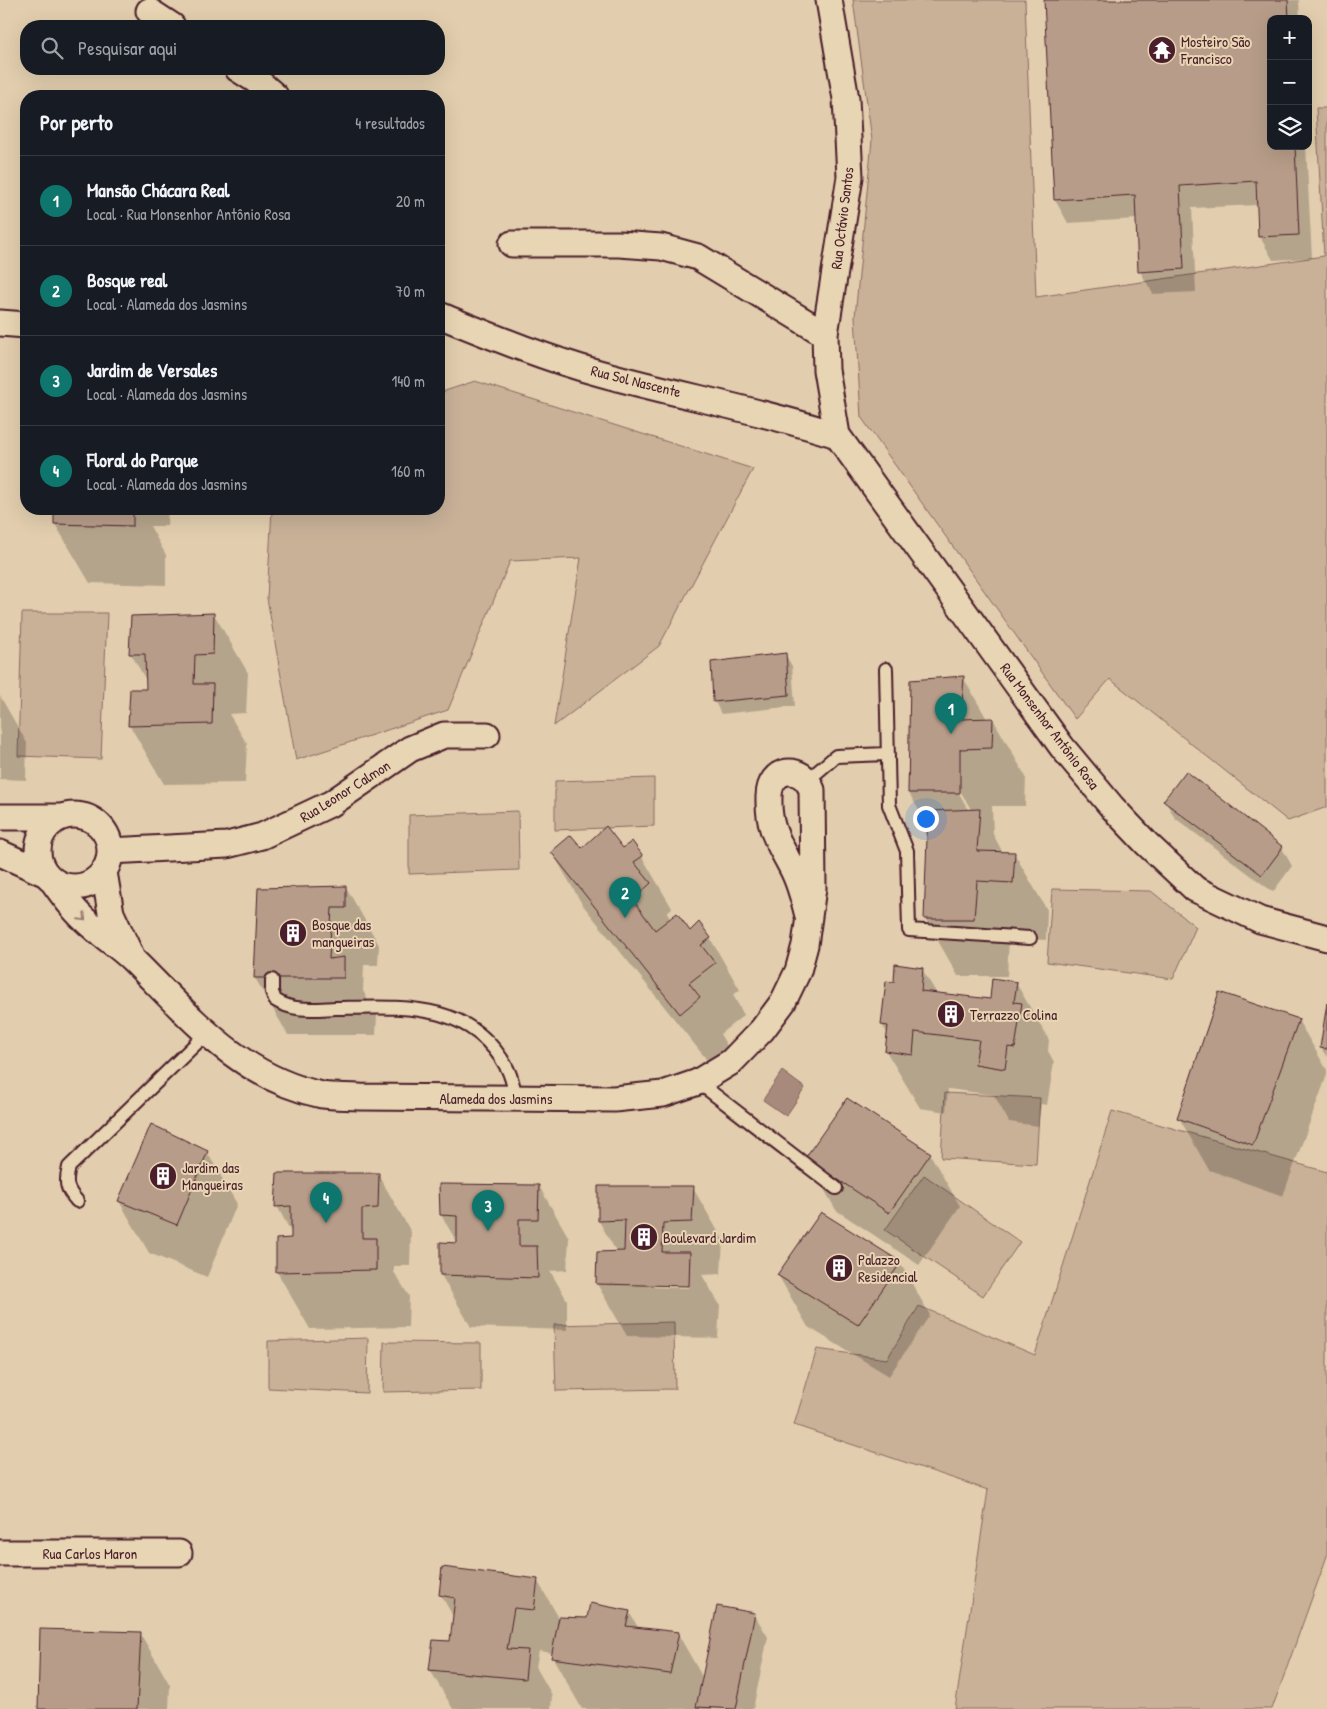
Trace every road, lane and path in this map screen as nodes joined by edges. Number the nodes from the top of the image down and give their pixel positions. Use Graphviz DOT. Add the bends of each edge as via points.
graph roads {
  1 [pos="829,0"];
  2 [pos="149,11"];
  3 [pos="163,20"];
  4 [pos="247,75"];
  5 [pos="268,90"];
  6 [pos="512,244"];
  7 [pos="445,317"];
  8 [pos="0,323"];
  9 [pos="20,325"];
  10 [pos="825,334"];
  11 [pos="837,435"];
  12 [pos="886,669"];
  13 [pos="487,735"];
  14 [pos="886,754"];
  15 [pos="808,780"];
  16 [pos="0,816"];
  17 [pos="62,817"];
  18 [pos="814,844"];
  19 [pos="780,848"];
  20 [pos="0,853"];
  21 [pos="107,861"];
  22 [pos="49,877"];
  23 [pos="808,916"];
  24 [pos="1030,938"];
  25 [pos="1327,938"];
  26 [pos="132,958"];
  27 [pos="272,980"];
  28 [pos="207,1034"];
  29 [pos="698,1082"];
  30 [pos="516,1098"];
  31 [pos="836,1188"];
  32 [pos="77,1201"];
  33 [pos="0,1553"];
  34 [pos="180,1553"];
  1 -- 10 [label="street, Rua Octávio Santos" via="846,99 850,177"];
  2 -- 3 [label="street"];
  4 -- 5 [label="street"];
  6 -- 10 [label="street" via="619,244 661,247 698,257"];
  7 -- 11 [label="street, Rua Sol Nascente" via="516,346 598,373 798,422"];
  8 -- 9 [label="street"];
  10 -- 11 [label="street, Rua Octávio Santos" via="826,370"];
  11 -- 25 [label="street, Rua Monsenhor Antônio Rosa" via="1062,747 1147,844 1195,889 1260,920"];
  12 -- 14 [label="lane"];
  13 -- 21 [label="street, Rua Leonor Calmon" via="444,735 410,749 332,803 262,836 227,845"];
  14 -- 15 [label="lane" via="836,756"];
  14 -- 24 [label="lane" via="889,805 907,851 909,930"];
  15 -- 18 [label="street, Alameda dos Jasmins" via="812,790"];
  15 -- 19 [label="street, Alameda dos Jasmins" via="790,771 780,774 771,783 769,822"];
  16 -- 17 [label="street"];
  17 -- 21 [label="street" via="76,815 89,818 100,826 107,837"];
  17 -- 22 [label="street" via="50,824 38,848 39,862"];
  18 -- 19 [label="street"];
  18 -- 23 [label="street, Alameda dos Jasmins" via="813,888"];
  19 -- 23 [label="street, Alameda dos Jasmins" via="801,888"];
  20 -- 22 [label="street"];
  21 -- 22 [label="street" via="93,882 80,887 65,886"];
  21 -- 26 [label="street, Alameda dos Jasmins" via="106,894 111,913"];
  22 -- 26 [label="street, Alameda dos Jasmins, one-way" via="84,920"];
  23 -- 29 [label="street, Alameda dos Jasmins" via="798,971 783,1002 731,1062"];
  26 -- 28 [label="street, Alameda dos Jasmins"];
  27 -- 30 [label="lane" via="276,1000 294,1009 424,1010 450,1016 471,1026 492,1046 508,1070"];
  28 -- 30 [label="street, Alameda dos Jasmins" via="247,1065 273,1079 324,1095"];
  28 -- 32 [label="lane" via="69,1167 65,1182"];
  29 -- 30 [label="street, Alameda dos Jasmins" via="663,1094 614,1099"];
  29 -- 31 [label="lane"];
  33 -- 34 [label="street, Rua Carlos Maron"];
}
